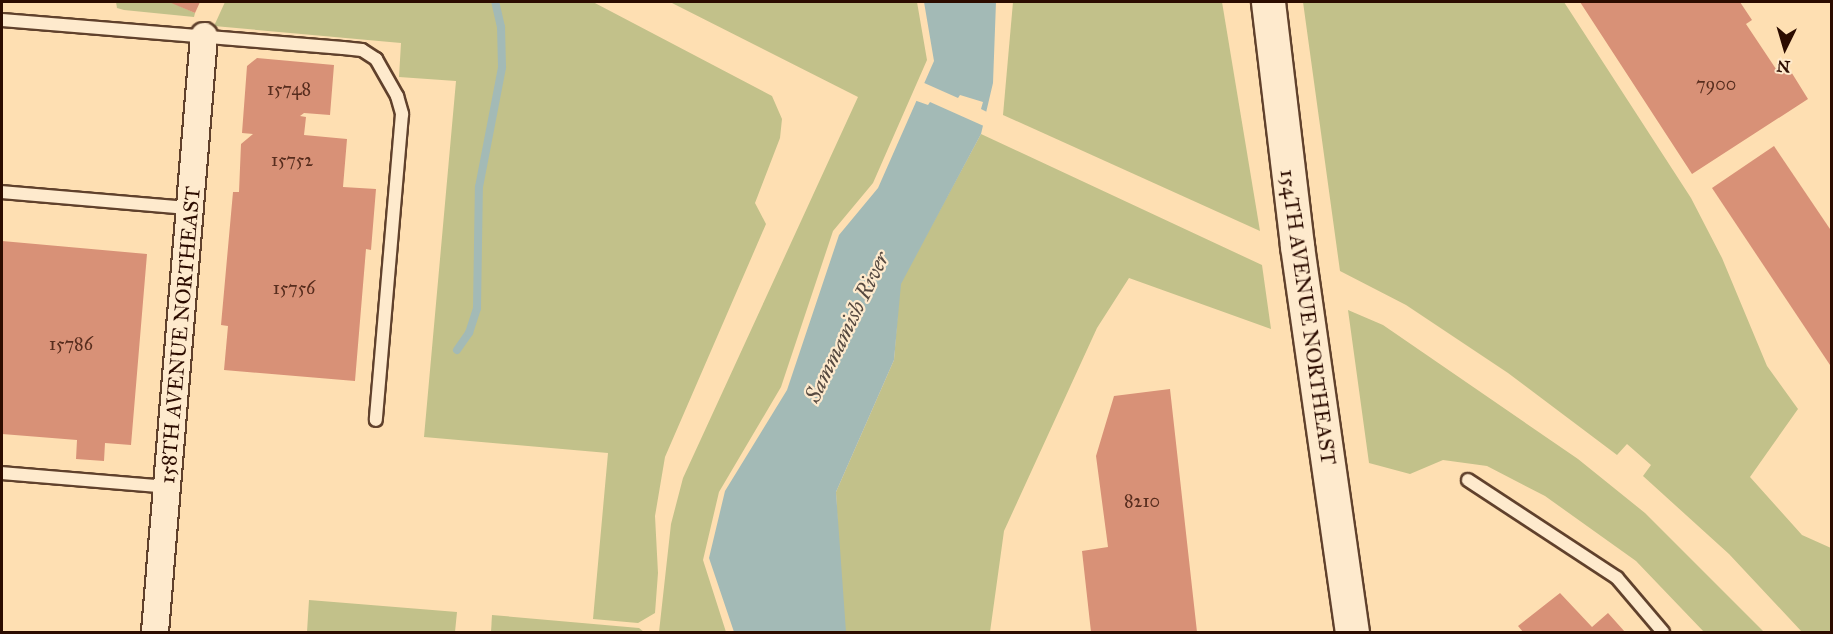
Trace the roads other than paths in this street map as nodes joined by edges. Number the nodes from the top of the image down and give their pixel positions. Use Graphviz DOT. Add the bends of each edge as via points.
graph roads {
  1 [pos="1268,2"];
  2 [pos="2,20"];
  3 [pos="204,36"];
  4 [pos="2,192"];
  5 [pos="190,208"];
  6 [pos="376,420"];
  7 [pos="2,473"];
  8 [pos="1468,480"];
  9 [pos="167,487"];
  10 [pos="155,633"];
  11 [pos="1352,633"];
  12 [pos="1663,633"];
  1 -- 11 [label="main road, 154TH AVENUE NORTHEAST" via="1297,246"];
  2 -- 3 [label="lane"];
  3 -- 5 [label="street, 158TH AVENUE NORTHEAST"];
  3 -- 6 [label="lane" via="362,50 376,59 397,96 402,114"];
  4 -- 5 [label="lane"];
  5 -- 9 [label="street, 158TH AVENUE NORTHEAST"];
  7 -- 9 [label="lane"];
  8 -- 12 [label="lane" via="1617,578"];
  9 -- 10 [label="street, 158TH AVENUE NORTHEAST"];
}
